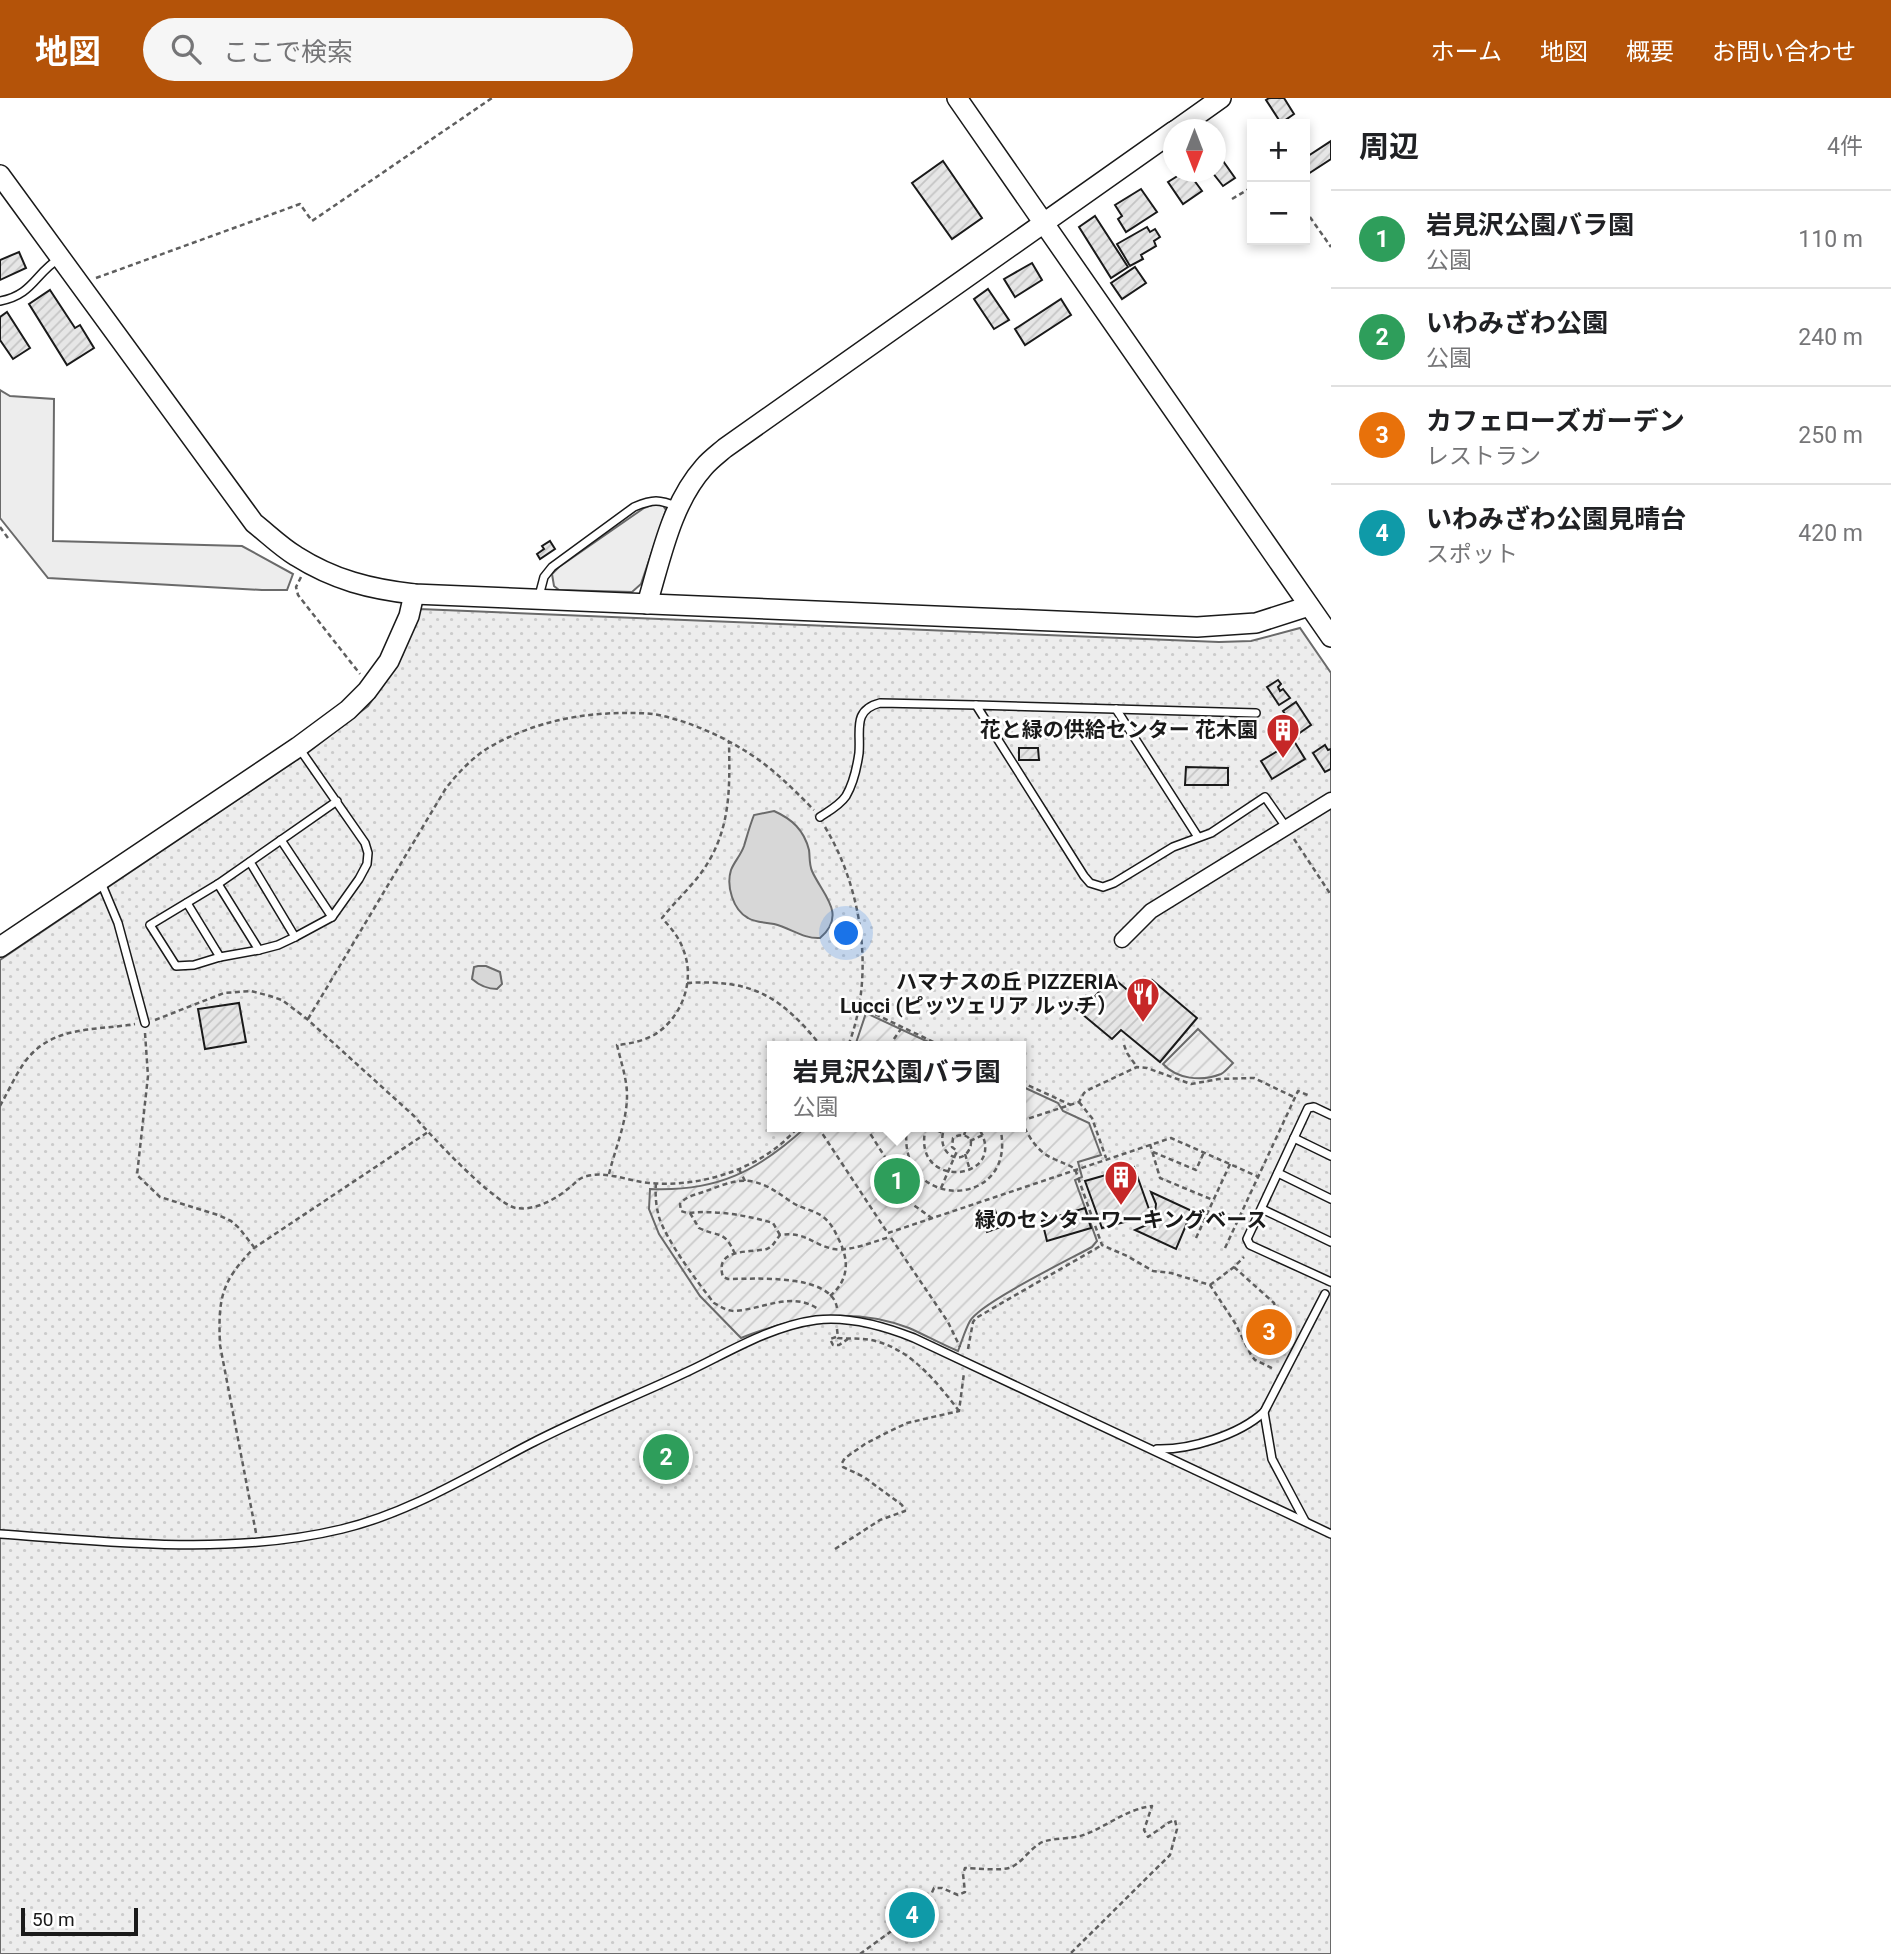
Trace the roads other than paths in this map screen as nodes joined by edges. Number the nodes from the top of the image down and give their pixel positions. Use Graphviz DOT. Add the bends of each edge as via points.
graph roads {
  1 [pos="957,98"];
  2 [pos="1221,98"];
  3 [pos="1191,119"];
  4 [pos="1163,138"];
  5 [pos="0,175"];
  6 [pos="1042,222"];
  7 [pos="60,258"];
  8 [pos="0,301"];
  9 [pos="679,507"];
  10 [pos="414,593"];
  11 [pos="538,599"];
  12 [pos="647,604"];
  13 [pos="1309,606"];
  14 [pos="1331,637"];
  15 [pos="976,705"];
  16 [pos="1116,709"];
  17 [pos="1256,713"];
  18 [pos="298,747"];
  19 [pos="1331,800"];
  20 [pos="337,802"];
  21 [pos="820,817"];
  22 [pos="1286,827"];
  23 [pos="1198,837"];
  24 [pos="281,840"];
  25 [pos="250,862"];
  26 [pos="100,879"];
  27 [pos="218,884"];
  28 [pos="187,903"];
  29 [pos="332,917"];
  30 [pos="295,937"];
  31 [pos="1122,940"];
  32 [pos="0,947"];
  33 [pos="259,950"];
  34 [pos="220,957"];
  35 [pos="145,1023"];
  36 [pos="1331,1115"];
  37 [pos="1294,1138"];
  38 [pos="1331,1156"];
  39 [pos="1278,1174"];
  40 [pos="1331,1199"];
  41 [pos="1262,1209"];
  42 [pos="1331,1242"];
  43 [pos="1331,1282"];
  44 [pos="1325,1294"];
  45 [pos="1264,1412"];
  46 [pos="1153,1449"];
  47 [pos="1305,1521"];
  48 [pos="0,1534"];
  49 [pos="1331,1534"];
  1 -- 6 [label="street"];
  2 -- 3 [label="street"];
  4 -- 6 [label="street"];
  5 -- 7 [label="street"];
  6 -- 9 [label="street" via="724,448 704,467"];
  6 -- 13 [label="street"];
  7 -- 8 [label="lane" via="18,296"];
  7 -- 10 [label="street" via="254,523 295,556 349,583"];
  9 -- 11 [label="lane" via="662,500 635,507 552,567"];
  9 -- 12 [label="street"];
  10 -- 11 [label="street"];
  10 -- 18 [label="street" via="389,661 370,687"];
  11 -- 12 [label="street"];
  12 -- 13 [label="street" via="1197,627 1256,623"];
  13 -- 14 [label="street"];
  15 -- 16 [label="lane"];
  15 -- 21 [label="lane" via="880,702 866,708 859,724 859,753 849,789 844,799"];
  15 -- 23 [label="lane" via="1090,884 1103,887 1114,883"];
  16 -- 17 [label="lane"];
  16 -- 23 [label="lane"];
  18 -- 20 [label="lane"];
  18 -- 26 [label="street"];
  19 -- 22 [label="street"];
  20 -- 24 [label="lane"];
  20 -- 29 [label="lane" via="368,853 359,879"];
  22 -- 23 [label="lane" via="1265,797"];
  22 -- 31 [label="street" via="1151,911"];
  24 -- 25 [label="lane"];
  24 -- 29 [label="lane"];
  25 -- 27 [label="lane"];
  25 -- 30 [label="lane"];
  26 -- 32 [label="street"];
  26 -- 35 [label="lane" via="118,923"];
  27 -- 28 [label="lane"];
  27 -- 33 [label="lane"];
  28 -- 34 [label="lane"];
  28 -- 34 [label="lane" via="150,925 176,966"];
  29 -- 30 [label="lane"];
  30 -- 33 [label="lane"];
  33 -- 34 [label="lane"];
  36 -- 37 [label="lane" via="1308,1108"];
  37 -- 38 [label="lane"];
  37 -- 39 [label="lane"];
  39 -- 40 [label="lane"];
  39 -- 41 [label="lane"];
  41 -- 42 [label="lane"];
  41 -- 43 [label="lane" via="1247,1240 1250,1245"];
  44 -- 45 [label="lane"];
  45 -- 46 [label="lane" via="1236,1431 1170,1450"];
  45 -- 47 [label="lane" via="1272,1459"];
  46 -- 47 [label="lane"];
  46 -- 48 [label="lane" via="897,1331 835,1319 800,1323 759,1338 399,1510 343,1529 258,1543 166,1546"];
  47 -- 49 [label="lane"];
}
